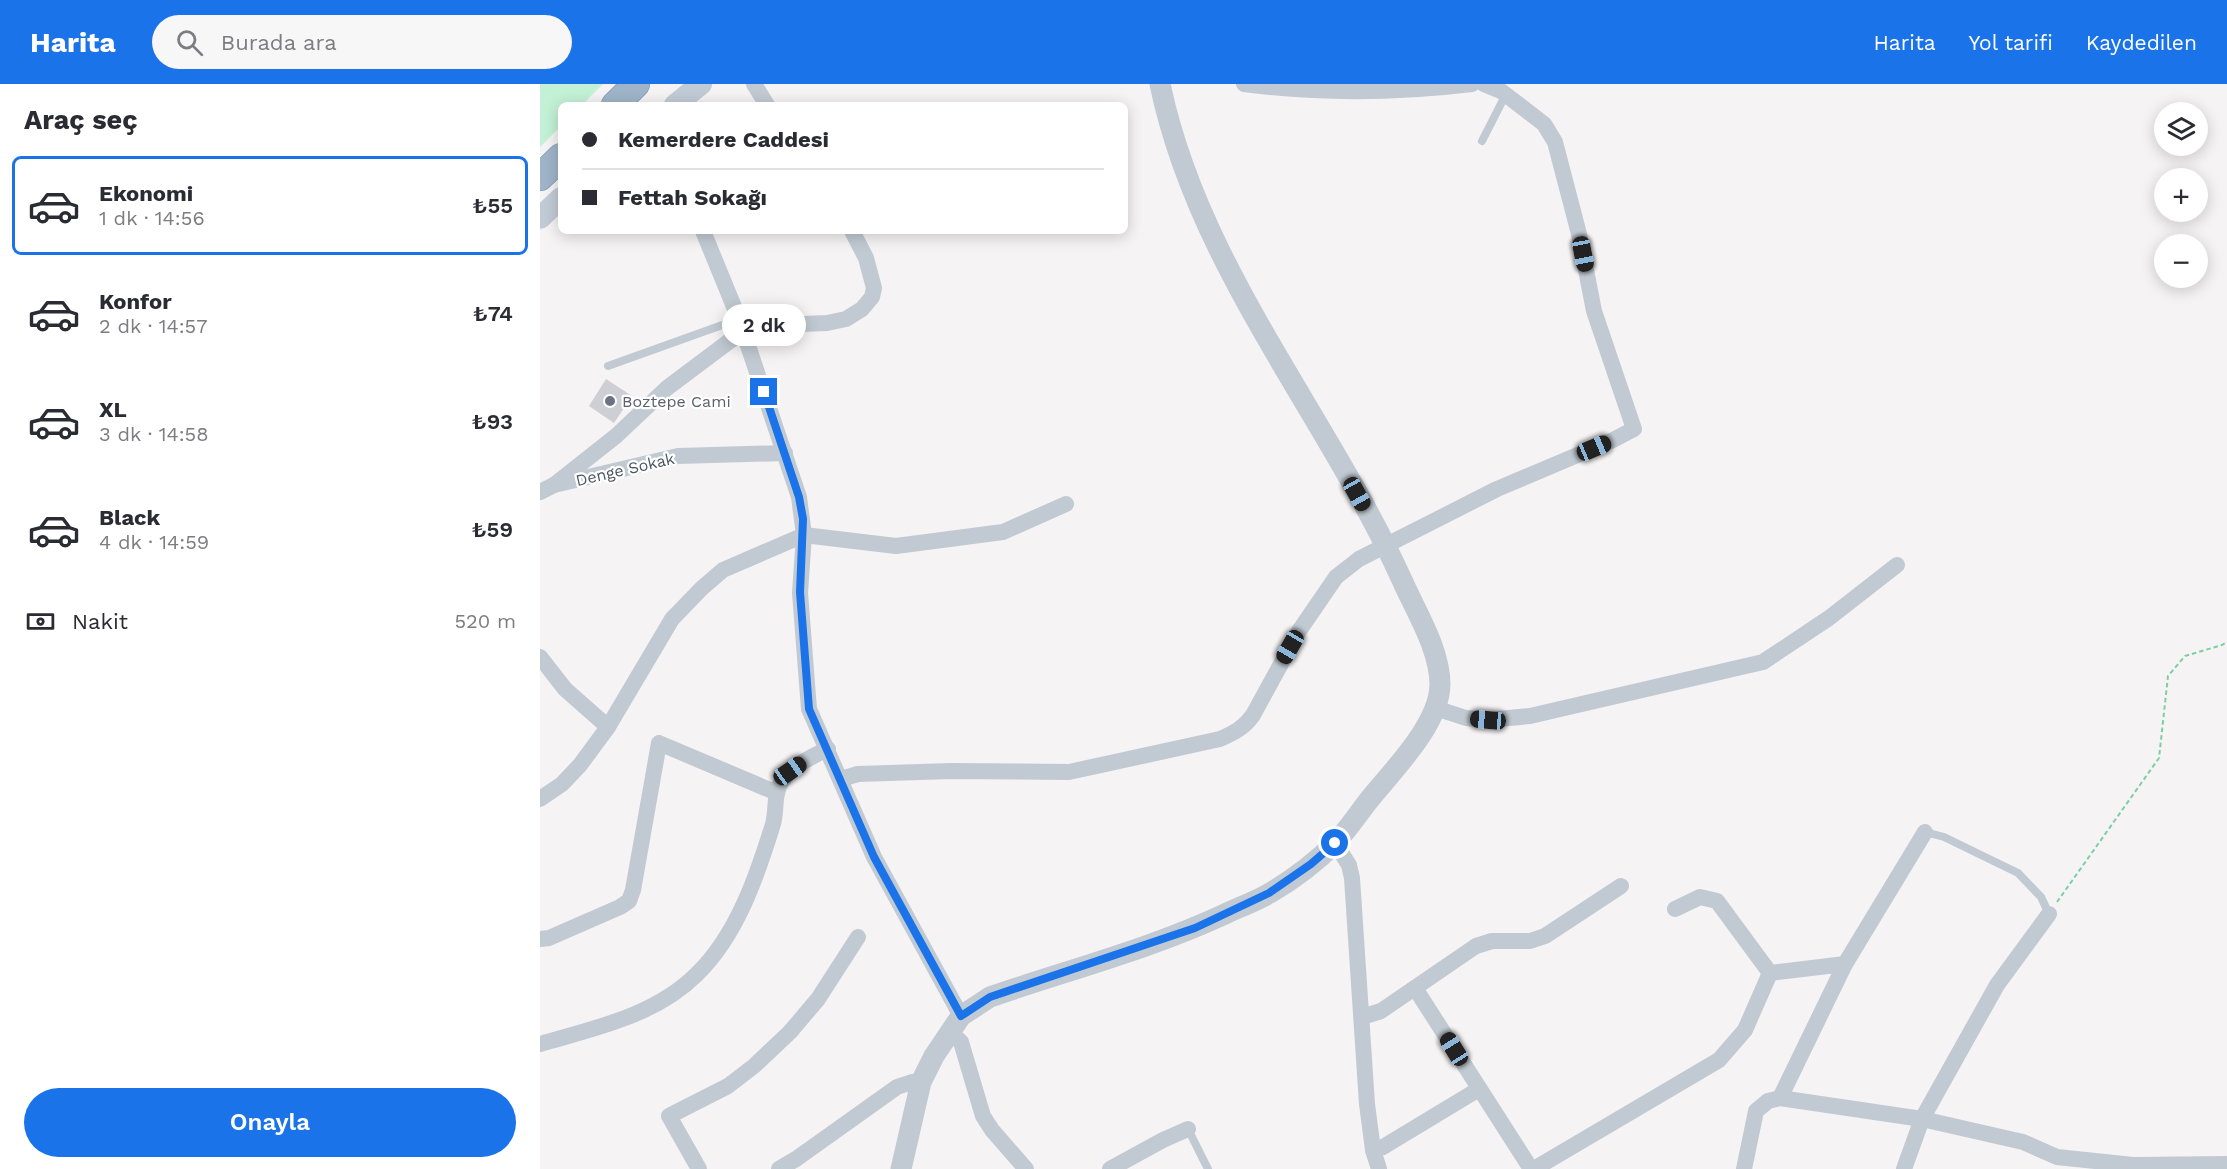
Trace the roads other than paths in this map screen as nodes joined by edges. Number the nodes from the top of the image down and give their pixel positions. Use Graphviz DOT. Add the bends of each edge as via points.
graph roads {
  1 [pos="636,84"];
  2 [pos="701,84"];
  3 [pos="754,84"];
  4 [pos="1160,84"];
  5 [pos="1244,84"];
  6 [pos="1472,84"];
  7 [pos="1484,84"];
  8 [pos="1425,87"];
  9 [pos="1506,94"];
  10 [pos="618,102"];
  11 [pos="679,102"];
  12 [pos="765,102"];
  13 [pos="1482,141"];
  14 [pos="558,160"];
  15 [pos="540,177"];
  16 [pos="558,201"];
  17 [pos="540,218"];
  18 [pos="705,234"];
  19 [pos="856,234"];
  20 [pos="741,325"];
  21 [pos="608,366"];
  22 [pos="785,453"];
  23 [pos="547,488"];
  24 [pos="1066,504"];
  25 [pos="804,535"];
  26 [pos="1386,546"];
  27 [pos="1897,565"];
  28 [pos="540,657"];
  29 [pos="1435,708"];
  30 [pos="608,727"];
  31 [pos="828,749"];
  32 [pos="841,779"];
  33 [pos="777,793"];
  34 [pos="540,799"];
  35 [pos="1925,832"];
  36 [pos="1335,843"];
  37 [pos="1621,886"];
  38 [pos="1674,909"];
  39 [pos="2049,914"];
  40 [pos="858,937"];
  41 [pos="540,939"];
  42 [pos="1845,963"];
  43 [pos="1770,973"];
  44 [pos="1415,988"];
  45 [pos="1362,1017"];
  46 [pos="955,1024"];
  47 [pos="540,1044"];
  48 [pos="921,1082"];
  49 [pos="1479,1089"];
  50 [pos="1780,1098"];
  51 [pos="1922,1119"];
  52 [pos="1188,1129"];
  53 [pos="1373,1150"];
  54 [pos="2056,1163"];
  55 [pos="2227,1164"];
  56 [pos="2133,1167"];
  57 [pos="699,1169"];
  58 [pos="779,1169"];
  59 [pos="901,1169"];
  60 [pos="1026,1169"];
  61 [pos="1110,1169"];
  62 [pos="1208,1169"];
  63 [pos="1379,1169"];
  64 [pos="1533,1169"];
  65 [pos="1744,1169"];
  66 [pos="1904,1169"];
  1 -- 10 [label="highway"];
  2 -- 11 [label="main road"];
  3 -- 12 [label="street"];
  4 -- 26 [label="street" via="1179,154 1212,236"];
  5 -- 8 [label="street" via="1352,91"];
  6 -- 8 [label="street"];
  7 -- 9 [label="street"];
  9 -- 13 [label="lane"];
  9 -- 26 [label="street" via="1544,124 1558,149 1594,312 1634,429 1497,489"];
  14 -- 15 [label="highway"];
  16 -- 17 [label="main road"];
  18 -- 20 [label="street"];
  19 -- 20 [label="street" via="874,288 862,309 846,319 827,323"];
  20 -- 21 [label="lane"];
  20 -- 22 [label="street"];
  20 -- 23 [label="street" via="616,436"];
  22 -- 23 [label="street, Denge Sokak" via="678,456"];
  22 -- 25 [label="street" via="799,497"];
  24 -- 25 [label="street" via="1004,532 896,546"];
  25 -- 30 [label="street" via="723,570 702,588 672,619"];
  25 -- 31 [label="street" via="800,592 809,709"];
  26 -- 29 [label="street" via="1437,665 1440,686"];
  26 -- 32 [label="street" via="1335,577 1299,631 1250,720 1220,739 1069,772 951,771 858,774"];
  27 -- 29 [label="street" via="1829,618 1763,662 1530,716 1488,720"];
  28 -- 30 [label="street" via="565,689"];
  29 -- 36 [label="street" via="1412,746"];
  30 -- 34 [label="street" via="580,765"];
  31 -- 32 [label="street"];
  31 -- 33 [label="street" via="790,771"];
  32 -- 46 [label="street"];
  33 -- 41 [label="street" via="659,743 628,901 602,916"];
  33 -- 47 [label="street" via="774,821 731,931 697,974 656,1005 613,1023"];
  35 -- 39 [label="lane" via="1944,837 2018,873 2041,897"];
  35 -- 42 [label="street"];
  36 -- 45 [label="street" via="1352,878"];
  36 -- 46 [label="street" via="1269,893 1195,928 990,997"];
  37 -- 44 [label="street" via="1545,936 1476,946"];
  38 -- 43 [label="street" via="1700,897 1717,901"];
  39 -- 51 [label="street" via="1997,985"];
  40 -- 57 [label="street" via="818,999 790,1032 728,1086 669,1116"];
  42 -- 43 [label="street"];
  42 -- 50 [label="street"];
  43 -- 64 [label="street" via="1745,1030 1719,1060"];
  44 -- 45 [label="street" via="1381,1011"];
  44 -- 49 [label="street"];
  45 -- 53 [label="street"];
  46 -- 48 [label="street"];
  46 -- 60 [label="street" via="983,1116"];
  48 -- 58 [label="street" via="897,1087"];
  48 -- 59 [label="street"];
  49 -- 53 [label="street"];
  49 -- 64 [label="street"];
  50 -- 51 [label="street"];
  50 -- 65 [label="street" via="1768,1101 1756,1111"];
  51 -- 54 [label="street" via="2023,1142"];
  51 -- 66 [label="street"];
  52 -- 61 [label="street"];
  52 -- 62 [label="lane"];
  53 -- 63 [label="street"];
  54 -- 56 [label="street"];
  55 -- 56 [label="street"];
}
